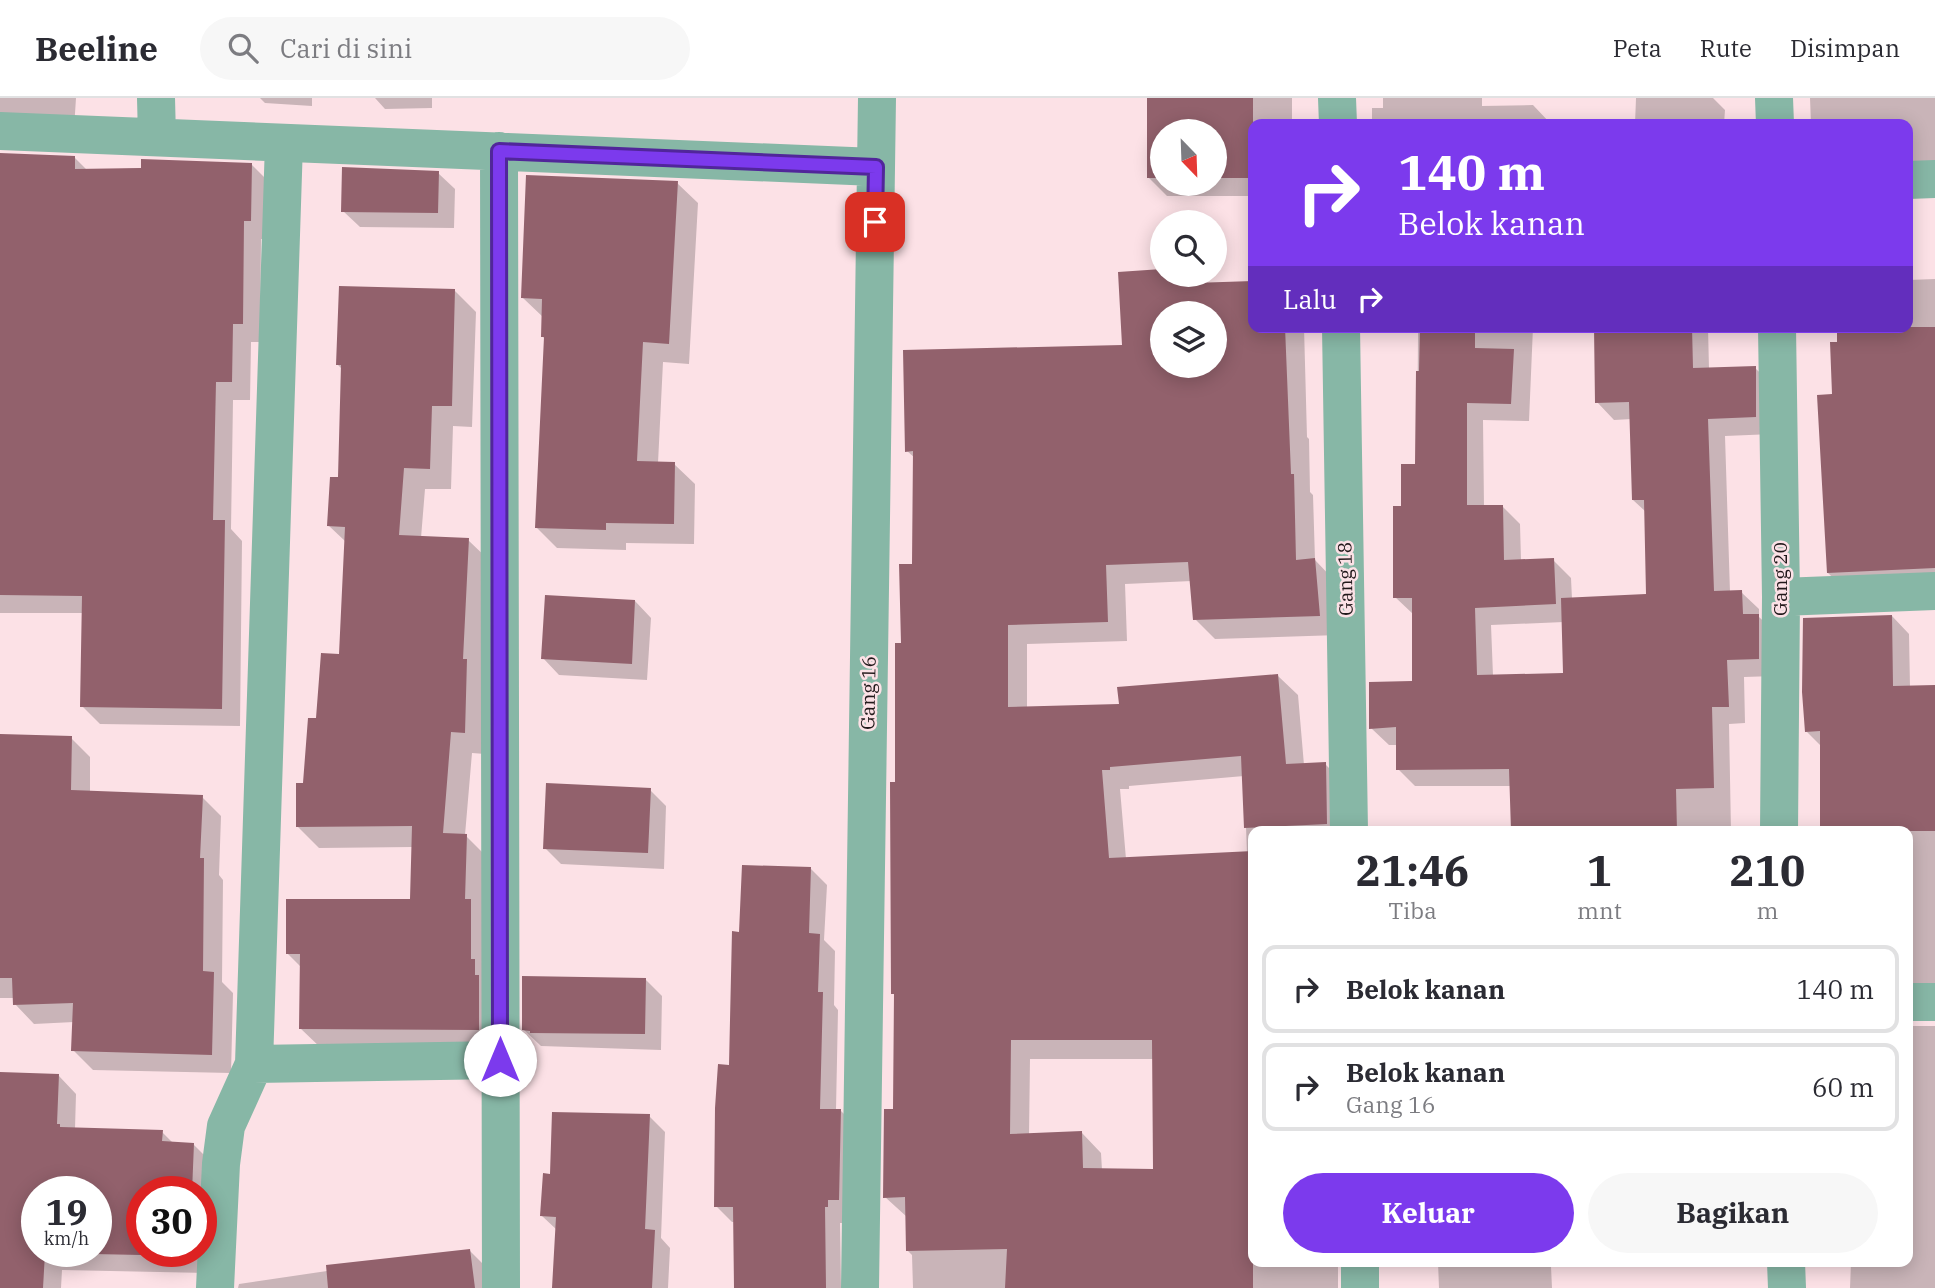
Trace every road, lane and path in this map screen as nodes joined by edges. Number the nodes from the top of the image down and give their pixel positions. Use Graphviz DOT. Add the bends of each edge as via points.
graph roads {
  1 [pos="156,98"];
  2 [pos="877,98"];
  3 [pos="1337,98"];
  4 [pos="1774,98"];
  5 [pos="1338,119"];
  6 [pos="1775,119"];
  7 [pos="0,131"];
  8 [pos="157,137"];
  9 [pos="284,143"];
  10 [pos="499,151"];
  11 [pos="876,167"];
  12 [pos="1935,179"];
  13 [pos="1913,180"];
  14 [pos="1341,333"];
  15 [pos="1777,333"];
  16 [pos="1935,591"];
  17 [pos="1781,597"];
  18 [pos="1349,826"];
  19 [pos="1779,826"];
  20 [pos="1913,1002"];
  21 [pos="1935,1002"];
  22 [pos="500,1060"];
  23 [pos="254,1064"];
  24 [pos="1360,1267"];
  25 [pos="1786,1267"];
  26 [pos="215,1288"];
  27 [pos="501,1288"];
  28 [pos="860,1288"];
  29 [pos="1360,1288"];
  30 [pos="1787,1288"];
  1 -- 8 [label="street"];
  2 -- 11 [label="street, Gang 16"];
  3 -- 5 [label="street"];
  4 -- 6 [label="street"];
  7 -- 8 [label="street"];
  8 -- 9 [label="street"];
  9 -- 10 [label="street"];
  9 -- 23 [label="street"];
  10 -- 11 [label="street"];
  10 -- 22 [label="street"];
  11 -- 28 [label="street, Gang 16"];
  12 -- 13 [label="street"];
  14 -- 18 [label="street, Gang 18"];
  15 -- 17 [label="street, Gang 20"];
  16 -- 17 [label="street"];
  17 -- 19 [label="street, Gang 20"];
  20 -- 21 [label="street"];
  22 -- 23 [label="street"];
  22 -- 27 [label="street"];
  23 -- 26 [label="street" via="226,1126"];
  24 -- 29 [label="street"];
  25 -- 30 [label="street"];
}
